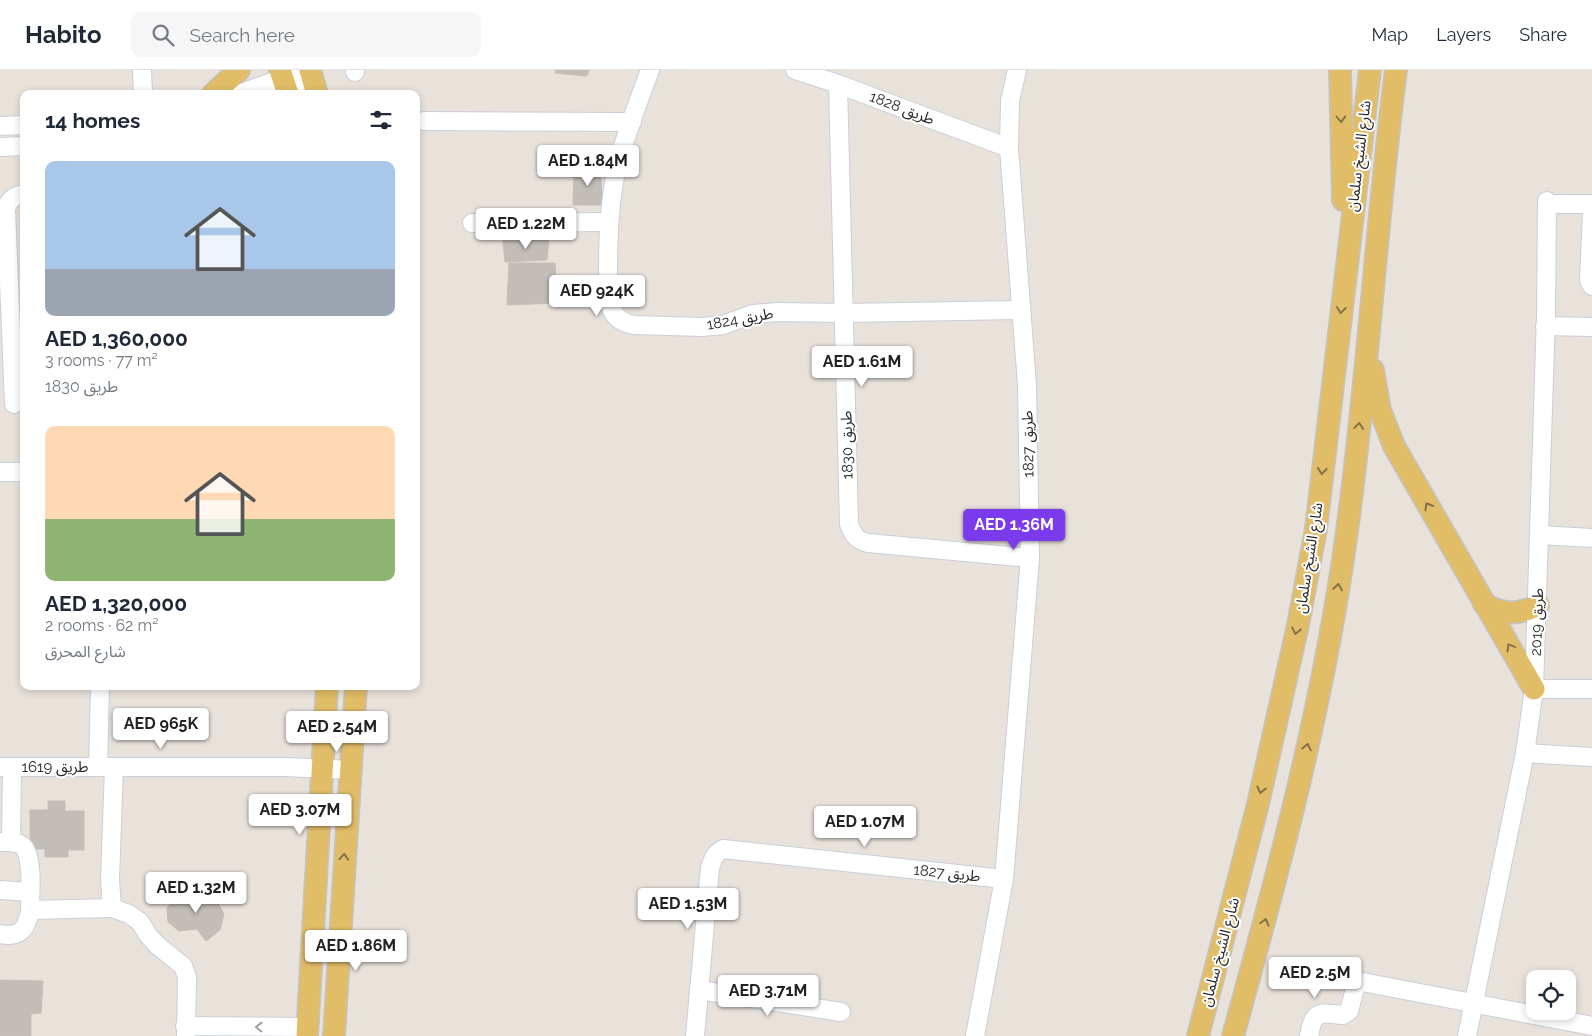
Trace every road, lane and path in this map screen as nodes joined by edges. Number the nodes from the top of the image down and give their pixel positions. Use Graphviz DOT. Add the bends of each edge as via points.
graph roads {
  1 [pos="142,70"];
  2 [pos="239,70"];
  3 [pos="650,70"];
  4 [pos="795,70"];
  5 [pos="1017,70"];
  6 [pos="1340,70"];
  7 [pos="1370,70"];
  8 [pos="1396,70"];
  9 [pos="1402,70"];
  10 [pos="312,80"];
  11 [pos="285,84"];
  12 [pos="838,84"];
  13 [pos="143,90"];
  14 [pos="217,90"];
  15 [pos="257,90"];
  16 [pos="1392,107"];
  17 [pos="424,121"];
  18 [pos="632,122"];
  19 [pos="20,125"];
  20 [pos="0,126"];
  21 [pos="20,146"];
  22 [pos="0,147"];
  23 [pos="1008,148"];
  24 [pos="20,194"];
  25 [pos="1592,204"];
  26 [pos="1592,213"];
  27 [pos="609,222"];
  28 [pos="472,223"];
  29 [pos="1345,271"];
  30 [pos="1592,286"];
  31 [pos="1021,310"];
  32 [pos="844,313"];
  33 [pos="1545,326"];
  34 [pos="1592,327"];
  35 [pos="1369,345"];
  36 [pos="14,404"];
  37 [pos="0,472"];
  38 [pos="20,472"];
  39 [pos="1540,535"];
  40 [pos="1592,538"];
  41 [pos="1030,558"];
  42 [pos="1484,604"];
  43 [pos="1538,605"];
  44 [pos="1592,688"];
  45 [pos="1534,689"];
  46 [pos="100,690"];
  47 [pos="327,690"];
  48 [pos="356,690"];
  49 [pos="1525,753"];
  50 [pos="1592,757"];
  51 [pos="6,767"];
  52 [pos="106,767"];
  53 [pos="322,769"];
  54 [pos="350,770"];
  55 [pos="5,842"];
  56 [pos="1004,879"];
  57 [pos="0,890"];
  58 [pos="30,892"];
  59 [pos="112,908"];
  60 [pos="30,910"];
  61 [pos="0,934"];
  62 [pos="1326,975"];
  63 [pos="1357,981"];
  64 [pos="700,990"];
  65 [pos="1473,1004"];
  66 [pos="841,1012"];
  67 [pos="1592,1026"];
  68 [pos="185,1031"];
  69 [pos="307,1032"];
  70 [pos="334,1036"];
  71 [pos="695,1036"];
  72 [pos="975,1036"];
  73 [pos="1198,1036"];
  74 [pos="1233,1036"];
  75 [pos="1308,1036"];
  76 [pos="1467,1036"];
  1 -- 13 [label="street"];
  2 -- 14 [label="main road"];
  3 -- 18 [label="street, طريق 1824"];
  4 -- 12 [label="street, طريق 1828"];
  5 -- 23 [label="street, طريق 1827" via="1010,100"];
  6 -- 29 [label="main road, one-way"];
  7 -- 29 [label="main road, شارع الشيخ سلمان"];
  8 -- 16 [label="main road, شارع الشيخ سلمان"];
  9 -- 16 [label="main road"];
  10 -- 11 [label="street"];
  11 -- 15 [label="street"];
  12 -- 23 [label="street, طريق 1828"];
  12 -- 32 [label="street, طريق 1830"];
  16 -- 35 [label="main road, شارع الشيخ سلمان"];
  17 -- 18 [label="street"];
  18 -- 27 [label="street, طريق 1824" via="616,171"];
  19 -- 20 [label="street"];
  21 -- 22 [label="street"];
  23 -- 31 [label="street, طريق 1827"];
  24 -- 36 [label="street" via="9,201 6,209"];
  25 -- 33 [label="street, طريق 2019" via="1547,202"];
  26 -- 30 [label="street" via="1589,280"];
  27 -- 28 [label="street"];
  27 -- 32 [label="street, طريق 1824" via="610,303 615,317 624,323 702,327 723,325 753,314"];
  29 -- 73 [label="main road, شارع الشيخ سلمان, one-way" via="1316,529 1298,625 1249,840"];
  31 -- 32 [label="street, طريق 1824"];
  31 -- 41 [label="street, طريق 1827" via="1027,385"];
  32 -- 41 [label="street, طريق 1830" via="848,524 852,535 868,543"];
  33 -- 34 [label="street"];
  33 -- 39 [label="street, طريق 2019"];
  42 -- 35 [label="main road, one-way" via="1394,446 1380,410"];
  74 -- 35 [label="main road, شارع الشيخ سلمان, one-way" via="1279,869 1313,719 1347,532"];
  37 -- 38 [label="street"];
  39 -- 40 [label="street"];
  39 -- 43 [label="street, طريق 2019"];
  41 -- 56 [label="street, طريق 1827"];
  42 -- 43 [label="main road" via="1494,610 1517,613"];
  45 -- 42 [label="main road, one-way"];
  43 -- 45 [label="street, طريق 2019"];
  44 -- 45 [label="street"];
  45 -- 49 [label="street, طريق 2019"];
  46 -- 52 [label="street"];
  47 -- 53 [label="main road"];
  48 -- 54 [label="main road"];
  49 -- 50 [label="street"];
  49 -- 65 [label="street, طريق 2019"];
  51 -- 52 [label="street, طريق 1619"];
  51 -- 55 [label="street"];
  52 -- 53 [label="street, طريق 1619"];
  52 -- 59 [label="street"];
  53 -- 54 [label="street, طريق 1619"];
  53 -- 69 [label="main road"];
  70 -- 54 [label="main road, one-way"];
  55 -- 58 [label="street" via="20,843 26,850"];
  56 -- 64 [label="street, طريق 1827" via="723,850 717,852 710,868"];
  56 -- 72 [label="street, طريق 1827"];
  57 -- 58 [label="street"];
  58 -- 60 [label="street"];
  59 -- 60 [label="street"];
  59 -- 68 [label="street" via="140,922 156,945 183,966 187,977"];
  60 -- 61 [label="street" via="22,931 10,936"];
  62 -- 63 [label="street"];
  63 -- 65 [label="street"];
  63 -- 75 [label="street" via="1349,1011 1344,1015 1322,1013 1315,1016"];
  64 -- 66 [label="street"];
  64 -- 71 [label="street, طريق 1827"];
  65 -- 67 [label="street"];
  65 -- 76 [label="street, طريق 2019"];
  69 -- 68 [label="street, one-way"];
}
